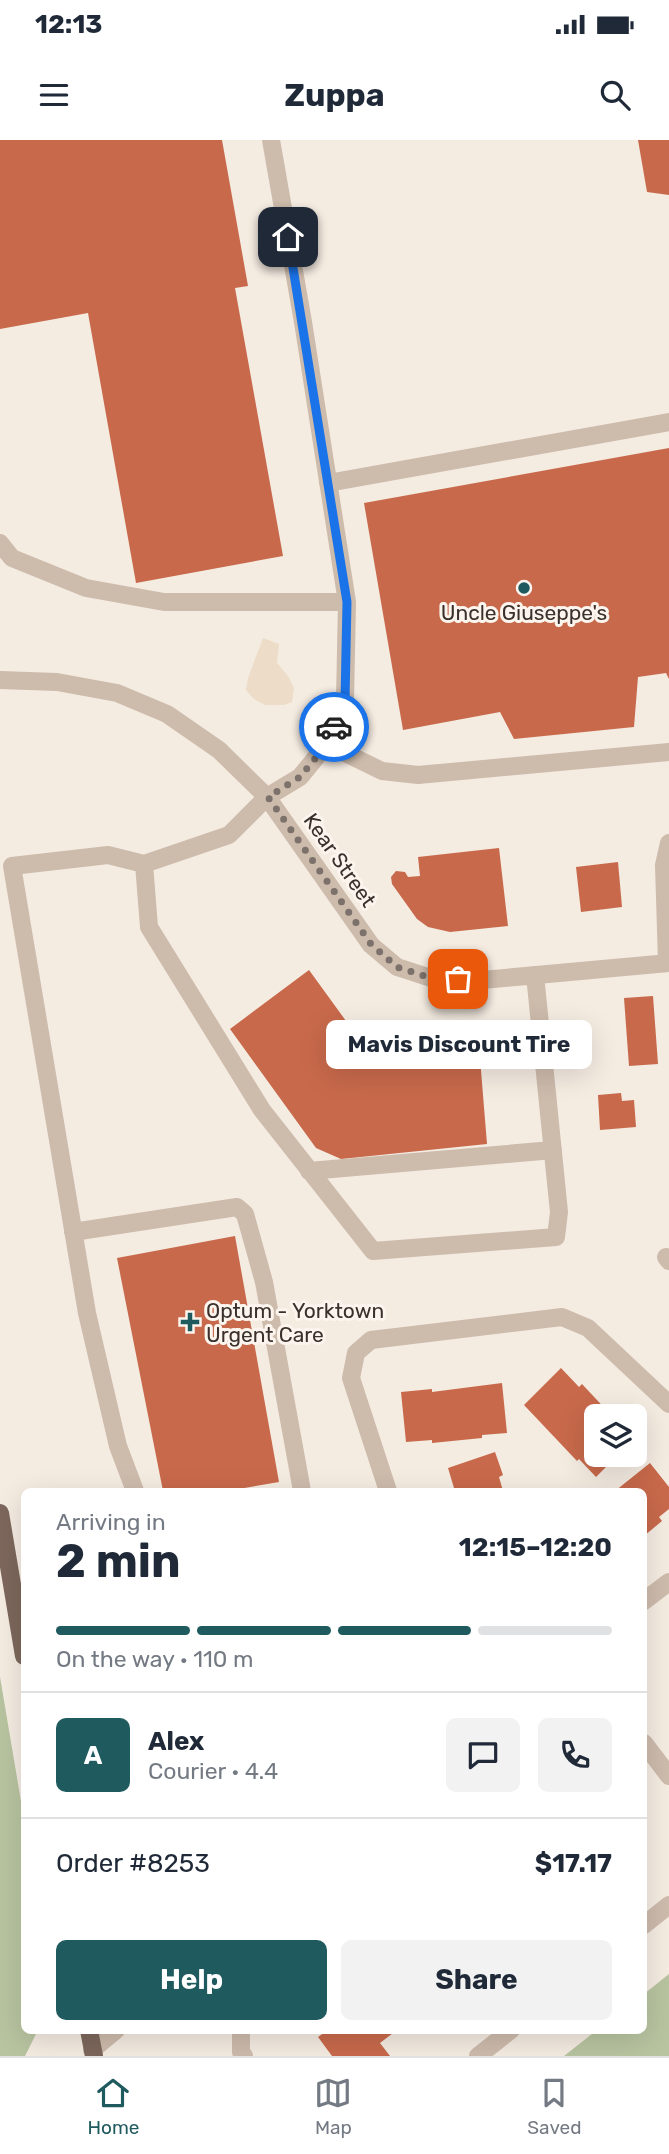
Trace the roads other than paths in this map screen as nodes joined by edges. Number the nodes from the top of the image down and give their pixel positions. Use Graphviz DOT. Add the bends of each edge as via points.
graph roads {
  1 [pos="271,140"];
  2 [pos="669,422"];
  3 [pos="328,482"];
  4 [pos="0,543"];
  5 [pos="347,602"];
  6 [pos="0,680"];
  7 [pos="327,744"];
  8 [pos="669,751"];
  9 [pos="268,797"];
  10 [pos="669,843"];
  11 [pos="144,864"];
  12 [pos="668,963"];
  13 [pos="535,975"];
  14 [pos="553,1150"];
  15 [pos="309,1171"];
  16 [pos="73,1232"];
  17 [pos="669,1404"];
  18 [pos="134,1488"];
  19 [pos="301,1488"];
  20 [pos="387,1488"];
  21 [pos="0,1513"];
  22 [pos="669,1582"];
  23 [pos="647,1599"];
  24 [pos="21,1638"];
  25 [pos="647,1747"];
  26 [pos="669,1776"];
  27 [pos="669,1905"];
  28 [pos="647,1923"];
  29 [pos="89,2034"];
  30 [pos="112,2034"];
  31 [pos="241,2034"];
  32 [pos="506,2034"];
  33 [pos="91,2054"];
  34 [pos="244,2056"];
  35 [pos="478,2056"];
  1 -- 3 [label="street"];
  2 -- 3 [label="street"];
  3 -- 5 [label="street"];
  4 -- 5 [label="street" via="12,558 86,587 164,602"];
  5 -- 7 [label="street" via="345,700"];
  6 -- 9 [label="street, Kear Street" via="57,682 105,691 167,714 219,750"];
  7 -- 8 [label="street" via="382,771 418,775"];
  7 -- 9 [label="street" via="300,777"];
  9 -- 11 [label="street" via="229,835"];
  9 -- 13 [label="street, Kear Street" via="371,944 397,967 434,979"];
  10 -- 12 [label="street" via="664,865"];
  11 -- 15 [label="street" via="149,927 261,1110"];
  11 -- 16 [label="street" via="108,855 12,866"];
  12 -- 13 [label="street, Kear Street"];
  13 -- 14 [label="street"];
  14 -- 15 [label="street"];
  14 -- 15 [label="street" via="559,1212 555,1237 373,1251"];
  16 -- 18 [label="street" via="96,1362"];
  16 -- 19 [label="street" via="237,1208 246,1214 264,1282"];
  17 -- 20 [label="street" via="588,1328 562,1317 371,1340 356,1353 351,1378"];
  21 -- 24 [label="main road"];
  22 -- 23 [label="street"];
  25 -- 26 [label="street"];
  27 -- 28 [label="street"];
  29 -- 33 [label="main road"];
  30 -- 33 [label="street"];
  31 -- 34 [label="street"];
  32 -- 35 [label="street"];
}
